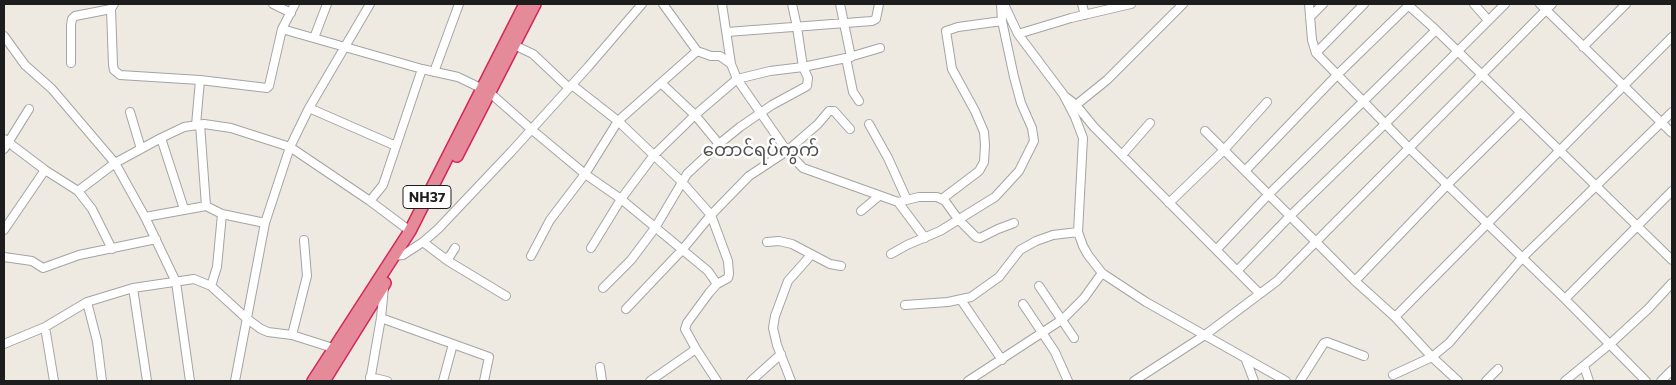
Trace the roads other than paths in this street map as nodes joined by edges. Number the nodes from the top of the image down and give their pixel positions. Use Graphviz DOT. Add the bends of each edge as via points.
graph roads {
  1 [pos="273,4"];
  2 [pos="295,4"];
  3 [pos="327,4"];
  4 [pos="370,4"];
  5 [pos="460,4"];
  6 [pos="525,4"];
  7 [pos="535,4"];
  8 [pos="642,4"];
  9 [pos="663,4"];
  10 [pos="722,4"];
  11 [pos="792,4"];
  12 [pos="840,4"];
  13 [pos="878,4"];
  14 [pos="1002,4"];
  15 [pos="1082,4"];
  16 [pos="1127,4"];
  17 [pos="1183,4"];
  18 [pos="1309,4"];
  19 [pos="1323,4"];
  20 [pos="1364,4"];
  21 [pos="1474,4"];
  22 [pos="1505,4"];
  23 [pos="1552,4"];
  24 [pos="1626,4"];
  25 [pos="1408,5"];
  26 [pos="112,6"];
  27 [pos="1543,7"];
  28 [pos="291,13"];
  29 [pos="1085,14"];
  30 [pos="1310,17"];
  31 [pos="1488,20"];
  32 [pos="1002,21"];
  33 [pos="844,24"];
  34 [pos="798,27"];
  35 [pos="282,29"];
  36 [pos="1436,30"];
  37 [pos="727,32"];
  38 [pos="1018,34"];
  39 [pos="4,36"];
  40 [pos="1672,37"];
  41 [pos="314,38"];
  42 [pos="514,44"];
  43 [pos="343,47"];
  44 [pos="1584,47"];
  45 [pos="880,48"];
  46 [pos="697,51"];
  47 [pos="1457,51"];
  48 [pos="1316,52"];
  49 [pos="848,57"];
  50 [pos="72,64"];
  51 [pos="731,64"];
  52 [pos="803,67"];
  53 [pos="422,69"];
  54 [pos="434,72"];
  55 [pos="1480,74"];
  56 [pos="1337,75"];
  57 [pos="737,79"];
  58 [pos="200,80"];
  59 [pos="661,83"];
  60 [pos="571,86"];
  61 [pos="1623,86"];
  62 [pos="486,90"];
  63 [pos="1062,94"];
  64 [pos="859,101"];
  65 [pos="1267,102"];
  66 [pos="1364,102"];
  67 [pos="1076,106"];
  68 [pos="309,108"];
  69 [pos="29,109"];
  70 [pos="130,112"];
  71 [pos="1672,112"];
  72 [pos="762,113"];
  73 [pos="1520,113"];
  74 [pos="695,115"];
  75 [pos="618,121"];
  76 [pos="1150,123"];
  77 [pos="1662,123"];
  78 [pos="869,124"];
  79 [pos="1385,124"];
  80 [pos="198,125"];
  81 [pos="531,129"];
  82 [pos="850,129"];
  83 [pos="1205,131"];
  84 [pos="1672,133"];
  85 [pos="161,138"];
  86 [pos="5,144"];
  87 [pos="718,144"];
  88 [pos="396,146"];
  89 [pos="290,147"];
  90 [pos="1408,147"];
  91 [pos="141,149"];
  92 [pos="1224,150"];
  93 [pos="1560,150"];
  94 [pos="787,151"];
  95 [pos="654,155"];
  96 [pos="1122,155"];
  97 [pos="115,163"];
  98 [pos="45,170"];
  99 [pos="1244,171"];
  100 [pos="585,174"];
  101 [pos="682,182"];
  102 [pos="1448,184"];
  103 [pos="1597,186"];
  104 [pos="1672,191"];
  105 [pos="78,192"];
  106 [pos="1268,195"];
  107 [pos="879,196"];
  108 [pos="621,199"];
  109 [pos="942,199"];
  110 [pos="907,200"];
  111 [pos="370,201"];
  112 [pos="898,202"];
  113 [pos="1169,203"];
  114 [pos="206,206"];
  115 [pos="184,209"];
  116 [pos="861,211"];
  117 [pos="222,214"];
  118 [pos="711,215"];
  119 [pos="1290,216"];
  120 [pos="144,217"];
  121 [pos="958,219"];
  122 [pos="265,223"];
  123 [pos="1014,224"];
  124 [pos="1488,224"];
  125 [pos="1638,226"];
  126 [pos="654,228"];
  127 [pos="4,230"];
  128 [pos="410,231"];
  129 [pos="1078,232"];
  130 [pos="925,238"];
  131 [pos="156,239"];
  132 [pos="304,240"];
  133 [pos="1315,241"];
  134 [pos="423,242"];
  135 [pos="767,242"];
  136 [pos="455,248"];
  137 [pos="591,248"];
  138 [pos="112,249"];
  139 [pos="1217,249"];
  140 [pos="682,250"];
  141 [pos="891,254"];
  142 [pos="398,255"];
  143 [pos="811,255"];
  144 [pos="531,256"];
  145 [pos="4,257"];
  146 [pos="1522,258"];
  147 [pos="445,259"];
  148 [pos="1672,260"];
  149 [pos="840,266"];
  150 [pos="1237,271"];
  151 [pos="384,272"];
  152 [pos="1102,273"];
  153 [pos="1355,281"];
  154 [pos="176,282"];
  155 [pos="1672,283"];
  156 [pos="717,284"];
  157 [pos="210,286"];
  158 [pos="384,286"];
  159 [pos="1040,286"];
  160 [pos="133,288"];
  161 [pos="603,288"];
  162 [pos="1260,294"];
  163 [pos="506,296"];
  164 [pos="1565,299"];
  165 [pos="961,300"];
  166 [pos="87,302"];
  167 [pos="1023,304"];
  168 [pos="905,305"];
  169 [pos="626,309"];
  170 [pos="1395,317"];
  171 [pos="246,318"];
  172 [pos="381,318"];
  173 [pos="1063,319"];
  174 [pos="45,327"];
  175 [pos="1042,333"];
  176 [pos="292,335"];
  177 [pos="1205,335"];
  178 [pos="1074,338"];
  179 [pos="4,344"];
  180 [pos="453,344"];
  181 [pos="1610,344"];
  182 [pos="696,349"];
  183 [pos="338,351"];
  184 [pos="781,354"];
  185 [pos="1364,356"];
  186 [pos="1432,357"];
  187 [pos="1002,360"];
  188 [pos="1246,360"];
  189 [pos="1584,366"];
  190 [pos="600,367"];
  191 [pos="1498,369"];
  192 [pos="1672,370"];
  193 [pos="1392,375"];
  194 [pos="370,379"];
  195 [pos="54,381"];
  196 [pos="102,381"];
  197 [pos="147,381"];
  198 [pos="190,381"];
  199 [pos="235,381"];
  200 [pos="313,381"];
  201 [pos="324,381"];
  202 [pos="387,381"];
  203 [pos="444,381"];
  204 [pos="484,381"];
  205 [pos="602,381"];
  206 [pos="650,381"];
  207 [pos="717,381"];
  208 [pos="751,381"];
  209 [pos="791,381"];
  210 [pos="968,381"];
  211 [pos="1068,381"];
  212 [pos="1134,381"];
  213 [pos="1254,381"];
  214 [pos="1286,381"];
  215 [pos="1300,381"];
  216 [pos="1458,381"];
  217 [pos="1486,381"];
  218 [pos="1565,381"];
  219 [pos="1589,381"];
  220 [pos="1646,381"];
  221 [pos="1661,381"];
  1 -- 28 [label="street"];
  2 -- 28 [label="street"];
  3 -- 41 [label="street"];
  4 -- 43 [label="street"];
  5 -- 54 [label="street"];
  6 -- 62 [label="highway, NH37"];
  7 -- 42 [label="highway, NH37"];
  8 -- 60 [label="street"];
  9 -- 46 [label="street"];
  10 -- 37 [label="street"];
  11 -- 34 [label="street"];
  12 -- 33 [label="street"];
  13 -- 33 [label="street" via="876,19"];
  14 -- 32 [label="street"];
  14 -- 38 [label="street"];
  15 -- 29 [label="street"];
  16 -- 29 [label="street"];
  17 -- 67 [label="street" via="1107,80"];
  18 -- 30 [label="street"];
  19 -- 30 [label="street"];
  20 -- 48 [label="street"];
  21 -- 31 [label="street"];
  22 -- 31 [label="street"];
  23 -- 27 [label="street"];
  24 -- 44 [label="street"];
  25 -- 36 [label="street"];
  25 -- 56 [label="street"];
  26 -- 50 [label="street" via="72,19"];
  26 -- 58 [label="street" via="114,70 120,75"];
  27 -- 44 [label="street"];
  27 -- 55 [label="street"];
  28 -- 35 [label="street"];
  29 -- 38 [label="street"];
  30 -- 48 [label="street"];
  31 -- 47 [label="street"];
  32 -- 109 [label="street" via="946,31 952,69 975,111 986,145 979,171"];
  32 -- 121 [label="street" via="1014,77 1034,141 1019,171 1005,189"];
  33 -- 34 [label="street"];
  33 -- 49 [label="street"];
  34 -- 37 [label="street"];
  34 -- 52 [label="street"];
  35 -- 41 [label="street"];
  35 -- 58 [label="street" via="267,88"];
  36 -- 47 [label="street"];
  36 -- 66 [label="street"];
  37 -- 51 [label="street"];
  38 -- 63 [label="street"];
  39 -- 97 [label="street" via="25,65 52,89"];
  40 -- 61 [label="street"];
  41 -- 43 [label="street"];
  42 -- 60 [label="street" via="533,54"];
  42 -- 62 [label="highway, NH37"];
  43 -- 53 [label="street"];
  43 -- 68 [label="street"];
  44 -- 61 [label="street"];
  45 -- 49 [label="street"];
  46 -- 51 [label="street" via="720,56"];
  46 -- 59 [label="street"];
  47 -- 55 [label="street"];
  47 -- 79 [label="street"];
  48 -- 56 [label="street"];
  49 -- 52 [label="street"];
  49 -- 64 [label="street" via="853,92"];
  51 -- 57 [label="street"];
  52 -- 57 [label="street"];
  52 -- 72 [label="street" via="808,78 807,86"];
  53 -- 54 [label="street"];
  53 -- 88 [label="street"];
  54 -- 62 [label="street" via="458,77"];
  55 -- 73 [label="street"];
  55 -- 90 [label="street"];
  56 -- 66 [label="street"];
  56 -- 99 [label="street"];
  57 -- 72 [label="street"];
  57 -- 74 [label="street"];
  58 -- 80 [label="street"];
  59 -- 74 [label="street"];
  59 -- 75 [label="street"];
  60 -- 75 [label="street"];
  60 -- 81 [label="street"];
  61 -- 77 [label="street"];
  61 -- 93 [label="street"];
  62 -- 81 [label="street"];
  62 -- 128 [label="highway, NH37"];
  62 -- 142 [label="highway, NH37" via="416,236"];
  63 -- 67 [label="street"];
  63 -- 129 [label="street" via="1076,117 1083,138"];
  65 -- 92 [label="street"];
  66 -- 79 [label="street"];
  66 -- 106 [label="street"];
  67 -- 96 [label="street"];
  68 -- 88 [label="street"];
  68 -- 89 [label="street"];
  69 -- 86 [label="street"];
  70 -- 91 [label="street"];
  71 -- 77 [label="street"];
  72 -- 87 [label="street"];
  72 -- 94 [label="street"];
  73 -- 93 [label="street"];
  73 -- 102 [label="street"];
  74 -- 87 [label="street"];
  74 -- 95 [label="street"];
  75 -- 95 [label="street"];
  75 -- 100 [label="street"];
  76 -- 96 [label="street"];
  77 -- 84 [label="street"];
  77 -- 103 [label="street"];
  78 -- 110 [label="street"];
  79 -- 90 [label="street"];
  79 -- 119 [label="street"];
  80 -- 85 [label="street" via="184,127"];
  80 -- 89 [label="street" via="231,128"];
  80 -- 114 [label="street"];
  81 -- 100 [label="street"];
  81 -- 134 [label="street"];
  82 -- 94 [label="street" via="831,110"];
  83 -- 92 [label="street"];
  85 -- 91 [label="street"];
  85 -- 115 [label="street"];
  86 -- 98 [label="street"];
  87 -- 101 [label="street"];
  88 -- 111 [label="street" via="383,185"];
  89 -- 111 [label="street"];
  89 -- 122 [label="street"];
  90 -- 102 [label="street"];
  90 -- 133 [label="street"];
  91 -- 97 [label="street"];
  92 -- 99 [label="street"];
  92 -- 113 [label="street"];
  93 -- 103 [label="street"];
  93 -- 124 [label="street"];
  94 -- 107 [label="street" via="803,168"];
  94 -- 118 [label="street" via="749,176"];
  95 -- 101 [label="street"];
  95 -- 108 [label="street"];
  96 -- 113 [label="street"];
  97 -- 105 [label="street"];
  97 -- 120 [label="street"];
  98 -- 105 [label="street"];
  98 -- 127 [label="street"];
  99 -- 106 [label="street"];
  100 -- 108 [label="street"];
  100 -- 144 [label="street" via="550,220"];
  101 -- 118 [label="street"];
  101 -- 126 [label="street"];
  102 -- 124 [label="street"];
  102 -- 153 [label="street"];
  103 -- 125 [label="street"];
  103 -- 146 [label="street"];
  104 -- 125 [label="street"];
  105 -- 138 [label="street" via="92,208"];
  106 -- 119 [label="street"];
  106 -- 139 [label="street"];
  107 -- 112 [label="street"];
  107 -- 116 [label="street"];
  108 -- 126 [label="street"];
  108 -- 137 [label="street"];
  109 -- 110 [label="street" via="931,196"];
  109 -- 121 [label="street"];
  110 -- 112 [label="street"];
  111 -- 128 [label="street"];
  112 -- 130 [label="street"];
  113 -- 139 [label="street"];
  114 -- 115 [label="street"];
  114 -- 117 [label="street"];
  115 -- 120 [label="street"];
  117 -- 122 [label="street"];
  117 -- 157 [label="street" via="217,267"];
  118 -- 140 [label="street"];
  118 -- 156 [label="street" via="730,270 728,278"];
  119 -- 133 [label="street"];
  119 -- 150 [label="street"];
  120 -- 131 [label="street"];
  121 -- 123 [label="street" via="980,238"];
  121 -- 130 [label="street"];
  122 -- 171 [label="street"];
  124 -- 146 [label="street"];
  124 -- 170 [label="street"];
  125 -- 148 [label="street"];
  125 -- 164 [label="street"];
  126 -- 140 [label="street"];
  126 -- 161 [label="street" via="631,260"];
  128 -- 142 [label="highway, NH37"];
  129 -- 152 [label="street" via="1082,246"];
  129 -- 165 [label="street" via="1036,240 1020,250 999,277 971,297"];
  130 -- 141 [label="street"];
  131 -- 138 [label="street"];
  131 -- 154 [label="street"];
  132 -- 176 [label="street" via="307,276"];
  133 -- 153 [label="street"];
  133 -- 162 [label="street"];
  134 -- 142 [label="street"];
  134 -- 147 [label="street"];
  135 -- 143 [label="street" via="792,244"];
  136 -- 147 [label="street"];
  138 -- 145 [label="street" via="79,255 42,268 32,261"];
  139 -- 150 [label="street"];
  140 -- 156 [label="street" via="708,271"];
  140 -- 169 [label="street"];
  142 -- 151 [label="highway, NH37"];
  142 -- 158 [label="highway, NH37"];
  143 -- 149 [label="street"];
  143 -- 184 [label="street" via="788,280 775,316 773,328"];
  146 -- 164 [label="street"];
  146 -- 186 [label="street" via="1449,343"];
  147 -- 163 [label="street"];
  150 -- 162 [label="street"];
  151 -- 158 [label="street"];
  151 -- 183 [label="highway, NH37"];
  152 -- 173 [label="street"];
  152 -- 177 [label="street"];
  153 -- 170 [label="street"];
  154 -- 157 [label="street" via="194,279"];
  154 -- 160 [label="street"];
  154 -- 198 [label="street"];
  155 -- 181 [label="street"];
  156 -- 182 [label="street" via="685,329"];
  157 -- 171 [label="street"];
  158 -- 172 [label="street"];
  158 -- 183 [label="highway, NH37"];
  159 -- 173 [label="street"];
  160 -- 166 [label="street"];
  160 -- 197 [label="street"];
  162 -- 177 [label="street"];
  164 -- 181 [label="street"];
  165 -- 168 [label="street"];
  165 -- 187 [label="street"];
  166 -- 174 [label="street"];
  166 -- 196 [label="street" via="97,340"];
  167 -- 175 [label="street"];
  170 -- 186 [label="street"];
  171 -- 176 [label="street" via="268,332"];
  171 -- 199 [label="street"];
  172 -- 180 [label="street"];
  172 -- 194 [label="street"];
  173 -- 175 [label="street"];
  173 -- 178 [label="street"];
  174 -- 179 [label="street"];
  174 -- 195 [label="street"];
  175 -- 187 [label="street"];
  175 -- 211 [label="street"];
  176 -- 183 [label="street"];
  177 -- 188 [label="street"];
  177 -- 212 [label="street"];
  180 -- 203 [label="street"];
  180 -- 204 [label="street" via="489,357"];
  181 -- 189 [label="street"];
  181 -- 220 [label="street"];
  182 -- 206 [label="street"];
  182 -- 207 [label="street"];
  183 -- 200 [label="highway, NH37"];
  183 -- 201 [label="highway, NH37"];
  184 -- 208 [label="street"];
  184 -- 209 [label="street"];
  185 -- 215 [label="street" via="1324,343"];
  186 -- 193 [label="street"];
  186 -- 216 [label="street"];
  187 -- 210 [label="street"];
  188 -- 213 [label="street"];
  188 -- 214 [label="street"];
  189 -- 218 [label="street"];
  189 -- 219 [label="street"];
  190 -- 205 [label="street"];
  191 -- 217 [label="street"];
  192 -- 221 [label="street"];
  194 -- 202 [label="street"];
}
